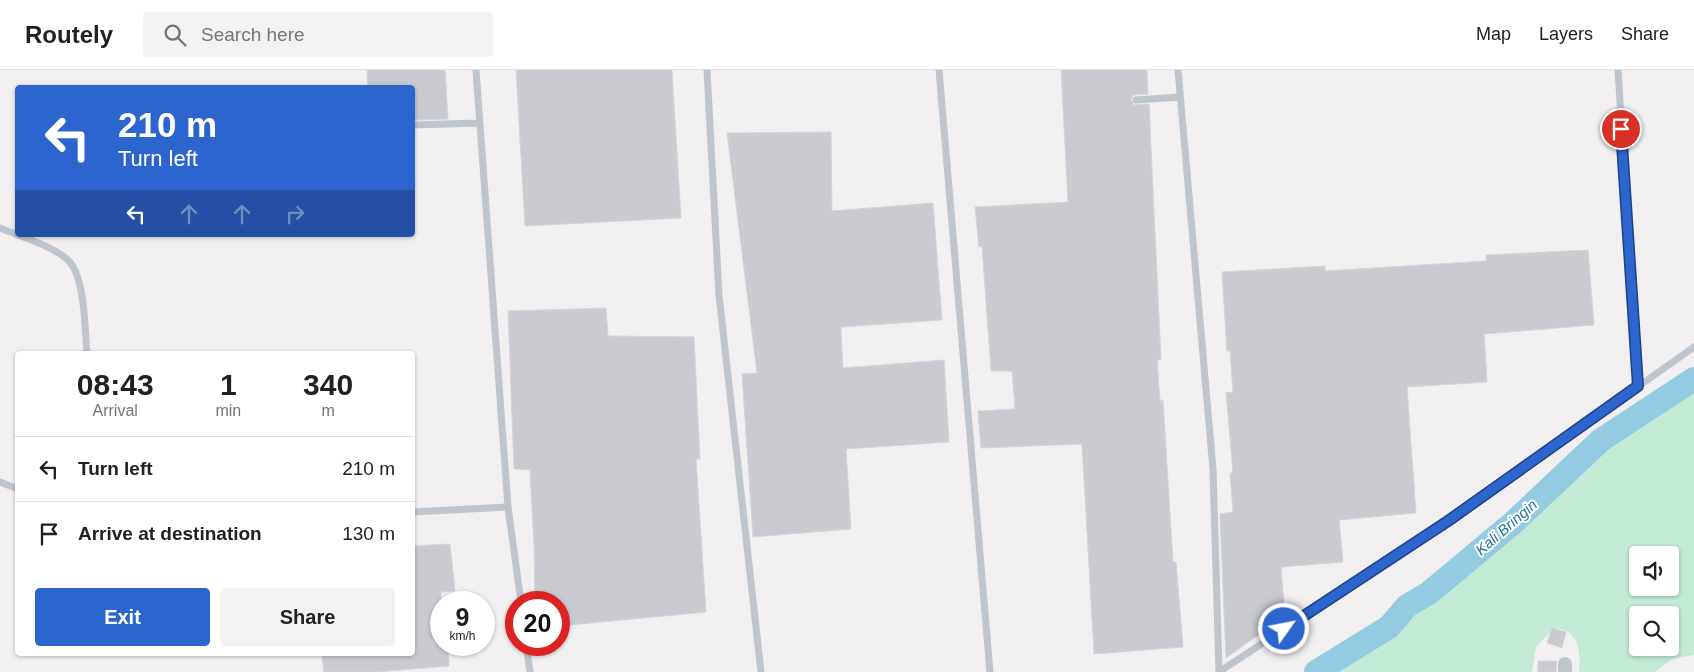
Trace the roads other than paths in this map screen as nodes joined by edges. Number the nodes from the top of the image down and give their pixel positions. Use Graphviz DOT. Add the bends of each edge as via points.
graph roads {
  1 [pos="476,70"];
  2 [pos="707,70"];
  3 [pos="939,70"];
  4 [pos="1178,70"];
  5 [pos="1618,70"];
  6 [pos="1180,97"];
  7 [pos="1136,100"];
  8 [pos="480,123"];
  9 [pos="415,126"];
  10 [pos="0,228"];
  11 [pos="15,234"];
  12 [pos="23,237"];
  13 [pos="1694,346"];
  14 [pos="87,351"];
  15 [pos="1638,386"];
  16 [pos="0,482"];
  17 [pos="15,489"];
  18 [pos="508,507"];
  19 [pos="415,512"];
  20 [pos="519,591"];
  21 [pos="528,656"];
  22 [pos="530,672"];
  23 [pos="761,672"];
  24 [pos="990,672"];
  25 [pos="1219,672"];
  1 -- 8 [label="lane"];
  2 -- 23 [label="lane" via="719,295"];
  3 -- 24 [label="lane"];
  4 -- 6 [label="lane"];
  5 -- 15 [label="lane"];
  6 -- 7 [label="lane"];
  6 -- 25 [label="lane" via="1213,469"];
  8 -- 9 [label="lane"];
  8 -- 18 [label="lane"];
  10 -- 11 [label="lane"];
  12 -- 14 [label="lane" via="53,250 72,265 82,297"];
  13 -- 15 [label="lane"];
  15 -- 25 [label="lane" via="1448,521"];
  16 -- 17 [label="lane"];
  18 -- 19 [label="lane"];
  18 -- 20 [label="lane"];
  21 -- 22 [label="lane"];
}
